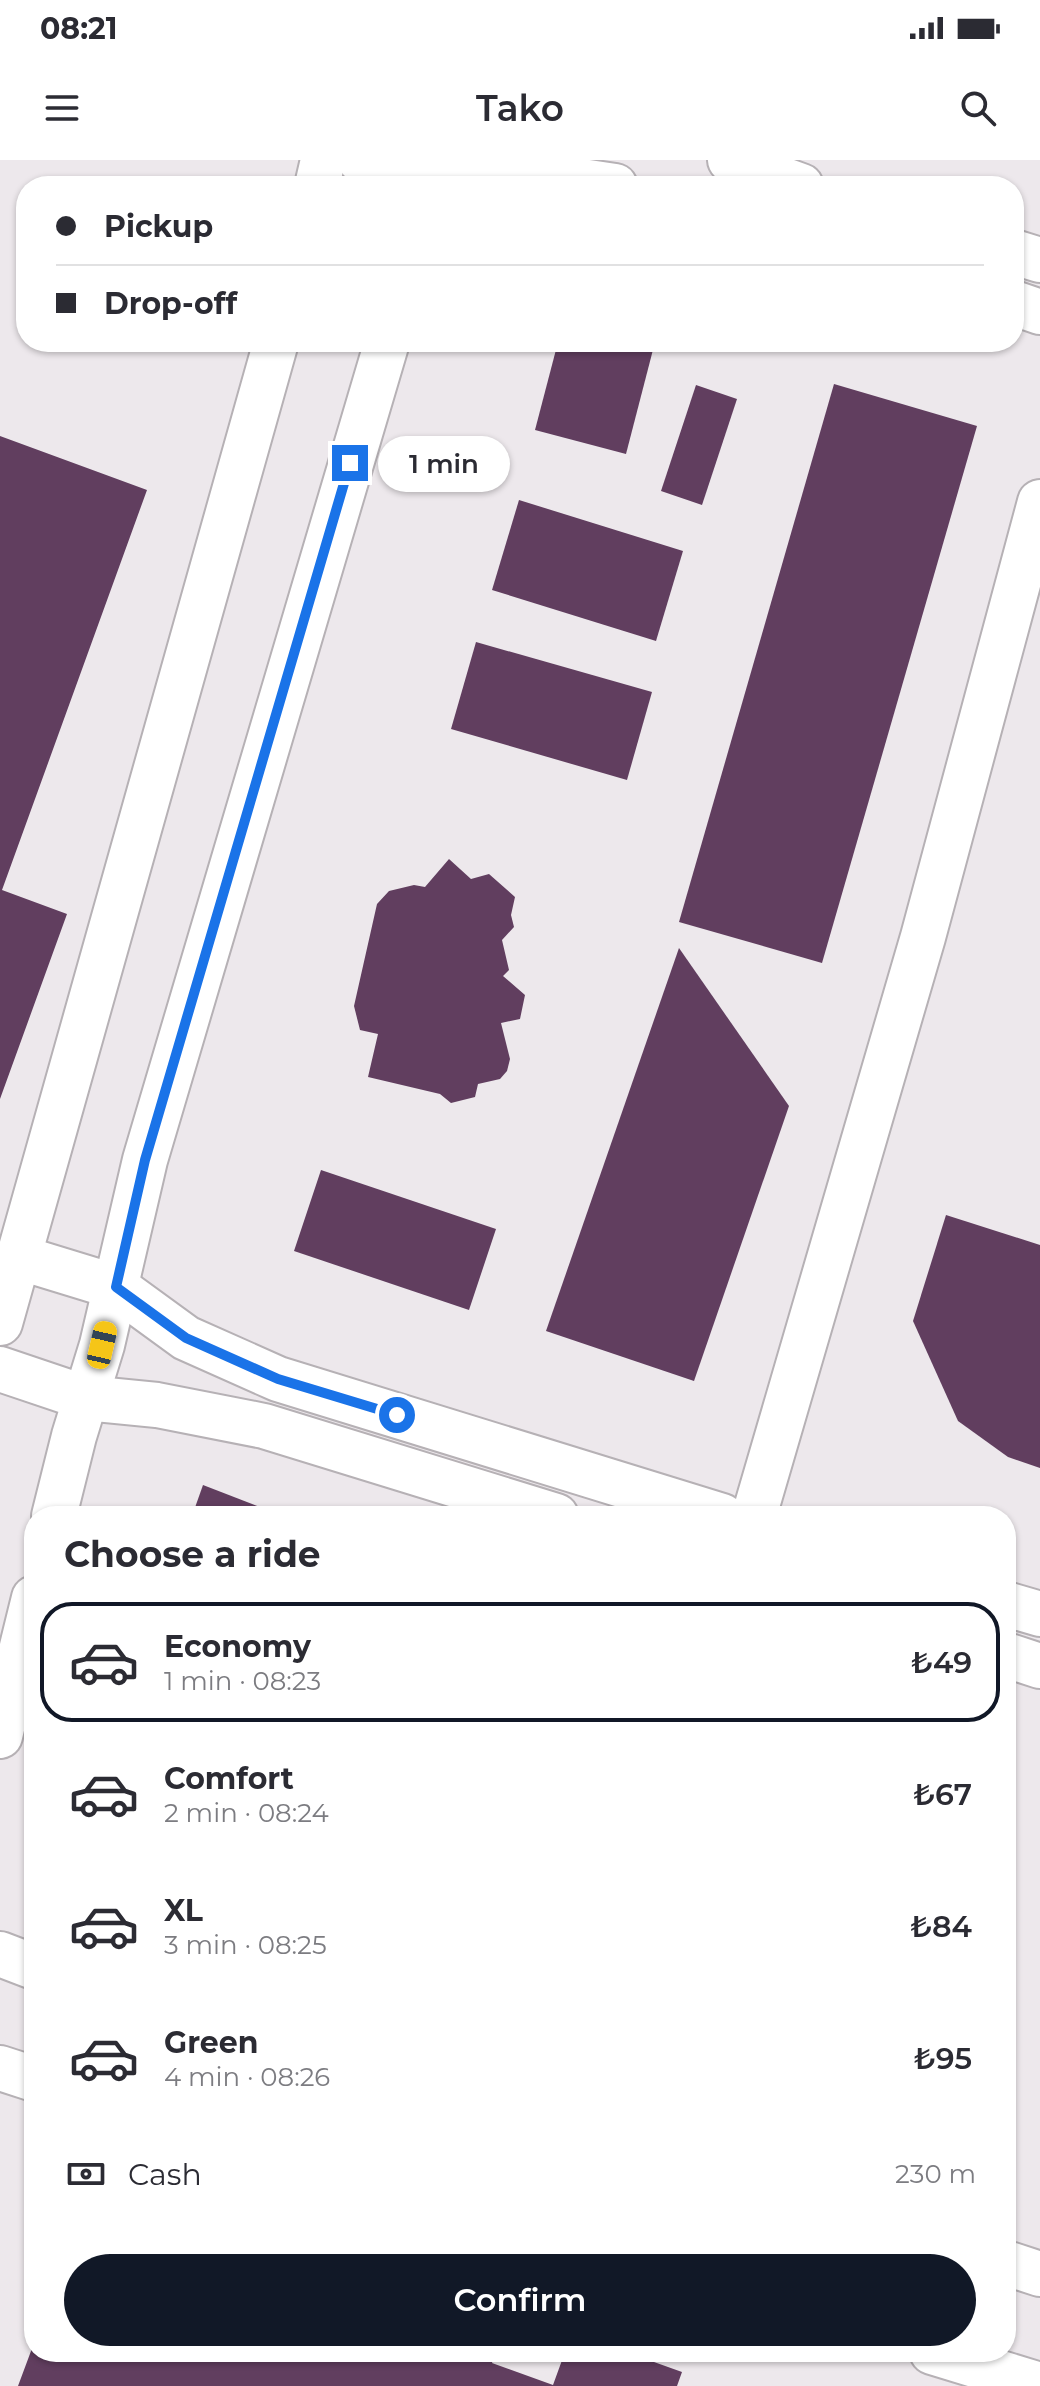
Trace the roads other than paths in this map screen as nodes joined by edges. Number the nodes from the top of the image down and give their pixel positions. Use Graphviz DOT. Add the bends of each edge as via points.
graph roads {
  1 [pos="360,160"];
  2 [pos="442,160"];
  3 [pos="466,160"];
  4 [pos="730,160"];
  5 [pos="547,176"];
  6 [pos="774,176"];
  7 [pos="273,352"];
  8 [pos="384,352"];
  9 [pos="1040,502"];
  10 [pos="18,1257"];
  11 [pos="116,1287"];
  12 [pos="0,1323"];
  13 [pos="0,1369"];
  14 [pos="86,1398"];
  15 [pos="57,1506"];
  16 [pos="524,1506"];
  17 [pos="690,1506"];
  18 [pos="757,1506"];
  19 [pos="1016,1607"];
  20 [pos="1040,1614"];
  21 [pos="24,1639"];
  22 [pos="1016,1658"];
  23 [pos="1040,1666"];
  24 [pos="0,1736"];
  25 [pos="0,1954"];
  26 [pos="24,1963"];
  27 [pos="0,2068"];
  28 [pos="24,2076"];
  29 [pos="1016,2266"];
  30 [pos="1040,2274"];
  31 [pos="965,2362"];
  32 [pos="1040,2385"];
  1 -- 2 [label="street" via="379,168 421,169"];
  3 -- 5 [label="street"];
  4 -- 6 [label="street"];
  7 -- 10 [label="street"];
  8 -- 11 [label="street" via="145,1160"];
  9 -- 18 [label="street" via="923,937"];
  10 -- 11 [label="street"];
  10 -- 12 [label="street"];
  11 -- 14 [label="street"];
  11 -- 17 [label="street" via="186,1338 278,1379"];
  13 -- 14 [label="street"];
  14 -- 15 [label="street"];
  14 -- 16 [label="street" via="157,1405 264,1426"];
  19 -- 20 [label="street"];
  21 -- 24 [label="street"];
  22 -- 23 [label="street"];
  25 -- 26 [label="street"];
  27 -- 28 [label="street"];
  29 -- 30 [label="street"];
  31 -- 32 [label="street"];
}
